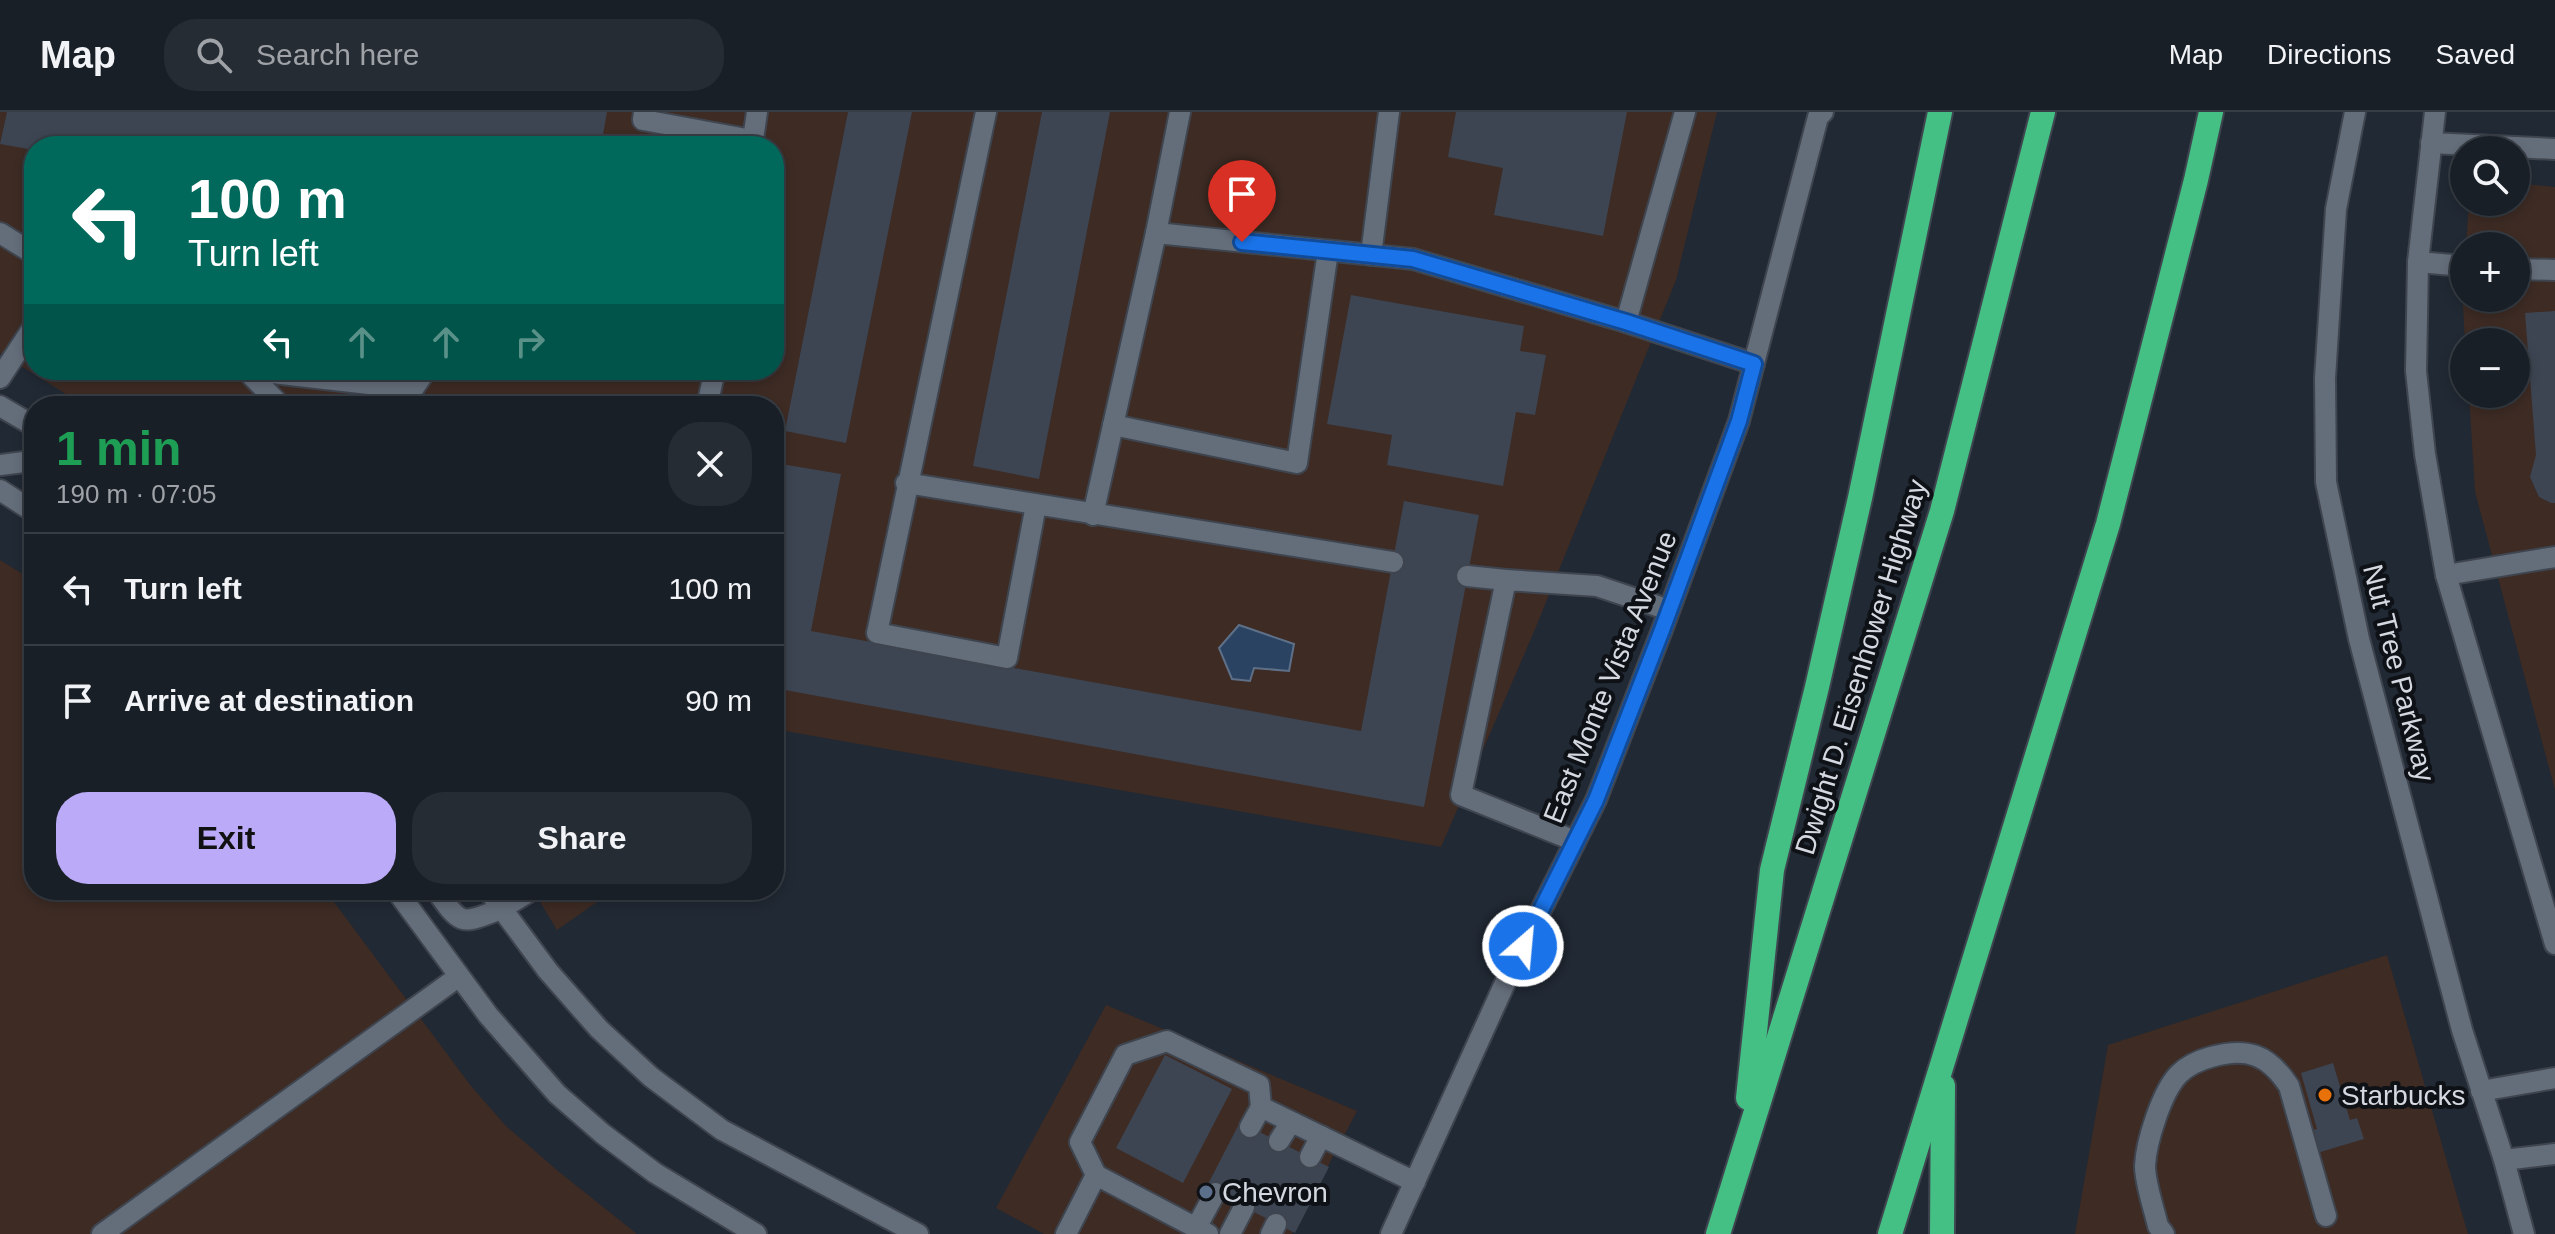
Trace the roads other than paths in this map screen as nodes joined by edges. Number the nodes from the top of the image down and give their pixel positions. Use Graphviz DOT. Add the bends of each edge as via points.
graph roads {
  1 [pos="644,112"];
  2 [pos="757,112"];
  3 [pos="986,112"];
  4 [pos="1180,112"];
  5 [pos="1389,112"];
  6 [pos="1685,112"];
  7 [pos="1940,112"];
  8 [pos="2043,112"];
  9 [pos="2211,112"];
  10 [pos="2355,112"];
  11 [pos="2435,112"];
  12 [pos="1819,114"];
  13 [pos="719,136"];
  14 [pos="753,136"];
  15 [pos="2431,143"];
  16 [pos="2555,149"];
  17 [pos="0,233"];
  18 [pos="1156,233"];
  19 [pos="24,248"];
  20 [pos="1328,251"];
  21 [pos="1371,255"];
  22 [pos="2418,262"];
  23 [pos="2450,265"];
  24 [pos="2530,269"];
  25 [pos="2555,270"];
  26 [pos="1626,322"];
  27 [pos="24,341"];
  28 [pos="1754,364"];
  29 [pos="0,378"];
  30 [pos="256,380"];
  31 [pos="334,380"];
  32 [pos="419,380"];
  33 [pos="271,396"];
  34 [pos="0,406"];
  35 [pos="24,420"];
  36 [pos="1113,425"];
  37 [pos="24,462"];
  38 [pos="0,465"];
  39 [pos="906,483"];
  40 [pos="0,490"];
  41 [pos="1036,505"];
  42 [pos="24,506"];
  43 [pos="1093,515"];
  44 [pos="2555,557"];
  45 [pos="1393,562"];
  46 [pos="2446,575"];
  47 [pos="1467,576"];
  48 [pos="1506,580"];
  49 [pos="1669,610"];
  50 [pos="1575,841"];
  51 [pos="403,900"];
  52 [pos="444,900"];
  53 [pos="495,900"];
  54 [pos="516,900"];
  55 [pos="501,909"];
  56 [pos="2555,944"];
  57 [pos="458,977"];
  58 [pos="1943,1059"];
  59 [pos="2555,1078"];
  60 [pos="2481,1091"];
  61 [pos="1261,1107"];
  62 [pos="1291,1122"];
  63 [pos="1250,1127"];
  64 [pos="1321,1136"];
  65 [pos="1279,1141"];
  66 [pos="1743,1152"];
  67 [pos="2555,1154"];
  68 [pos="1310,1157"];
  69 [pos="2504,1160"];
  70 [pos="1096,1175"];
  71 [pos="1415,1182"];
  72 [pos="1215,1193"];
  73 [pos="1244,1207"];
  74 [pos="2326,1216"];
  75 [pos="1202,1231"];
  76 [pos="102,1234"];
  77 [pos="756,1234"];
  78 [pos="918,1234"];
  79 [pos="1066,1234"];
  80 [pos="1230,1234"];
  81 [pos="1391,1234"];
  82 [pos="1718,1234"];
  83 [pos="1890,1234"];
  84 [pos="1942,1234"];
  85 [pos="2164,1234"];
  86 [pos="2524,1234"];
  1 -- 13 [label="main road" via="643,120"];
  2 -- 14 [label="main road"];
  3 -- 39 [label="main road"];
  4 -- 18 [label="main road"];
  5 -- 21 [label="main road"];
  6 -- 26 [label="main road"];
  7 -- 66 [label="highway" via="1860,498 1772,870"];
  8 -- 66 [label="highway, Dwight D. Eisenhower Highway" via="1942,511"];
  9 -- 58 [label="highway" via="2108,524"];
  10 -- 60 [label="main road, Nut Tree Parkway" via="2336,209 2325,378 2326,482 2359,639"];
  11 -- 15 [label="main road"];
  12 -- 28 [label="main road, East Monte Vista Avenue"];
  15 -- 16 [label="main road"];
  15 -- 22 [label="main road"];
  17 -- 19 [label="main road"];
  18 -- 20 [label="main road"];
  18 -- 36 [label="main road"];
  20 -- 21 [label="main road"];
  20 -- 36 [label="main road" via="1297,463"];
  21 -- 26 [label="main road" via="1413,259"];
  22 -- 23 [label="main road"];
  22 -- 46 [label="main road" via="2416,371"];
  24 -- 25 [label="main road"];
  26 -- 28 [label="main road"];
  27 -- 29 [label="main road"];
  28 -- 49 [label="main road, East Monte Vista Avenue" via="1739,421"];
  30 -- 33 [label="main road"];
  31 -- 32 [label="main road" via="413,389"];
  34 -- 35 [label="main road"];
  36 -- 43 [label="main road"];
  37 -- 38 [label="main road"];
  39 -- 41 [label="main road"];
  39 -- 41 [label="main road" via="877,633 1007,658"];
  40 -- 42 [label="main road"];
  41 -- 43 [label="main road"];
  43 -- 45 [label="main road"];
  44 -- 46 [label="main road"];
  46 -- 56 [label="main road"];
  47 -- 48 [label="main road"];
  48 -- 49 [label="main road" via="1597,586"];
  48 -- 50 [label="main road" via="1461,795"];
  49 -- 50 [label="main road, East Monte Vista Avenue"];
  50 -- 71 [label="main road, East Monte Vista Avenue"];
  51 -- 57 [label="main road"];
  52 -- 55 [label="main road" via="457,918 468,921"];
  53 -- 55 [label="main road"];
  54 -- 55 [label="main road"];
  55 -- 78 [label="main road" via="599,1029 651,1077 722,1130"];
  57 -- 76 [label="main road"];
  57 -- 77 [label="main road" via="568,1104 655,1173"];
  58 -- 83 [label="highway"];
  58 -- 84 [label="highway"];
  59 -- 60 [label="main road"];
  60 -- 69 [label="main road, Nut Tree Parkway"];
  61 -- 62 [label="main road"];
  61 -- 63 [label="main road"];
  61 -- 70 [label="main road" via="1259,1085 1167,1041 1125,1055 1080,1142"];
  62 -- 64 [label="main road"];
  62 -- 65 [label="main road"];
  64 -- 68 [label="main road"];
  64 -- 71 [label="main road"];
  66 -- 82 [label="highway, Dwight D. Eisenhower Highway"];
  67 -- 69 [label="main road"];
  69 -- 86 [label="main road, Nut Tree Parkway"];
  70 -- 75 [label="main road"];
  70 -- 79 [label="main road"];
  71 -- 81 [label="main road, East Monte Vista Avenue"];
  72 -- 75 [label="main road"];
  73 -- 80 [label="main road"];
  74 -- 85 [label="main road" via="2289,1086 2256,1054 2232,1051 2198,1061 2179,1074 2167,1092 2145,1167"];
}
